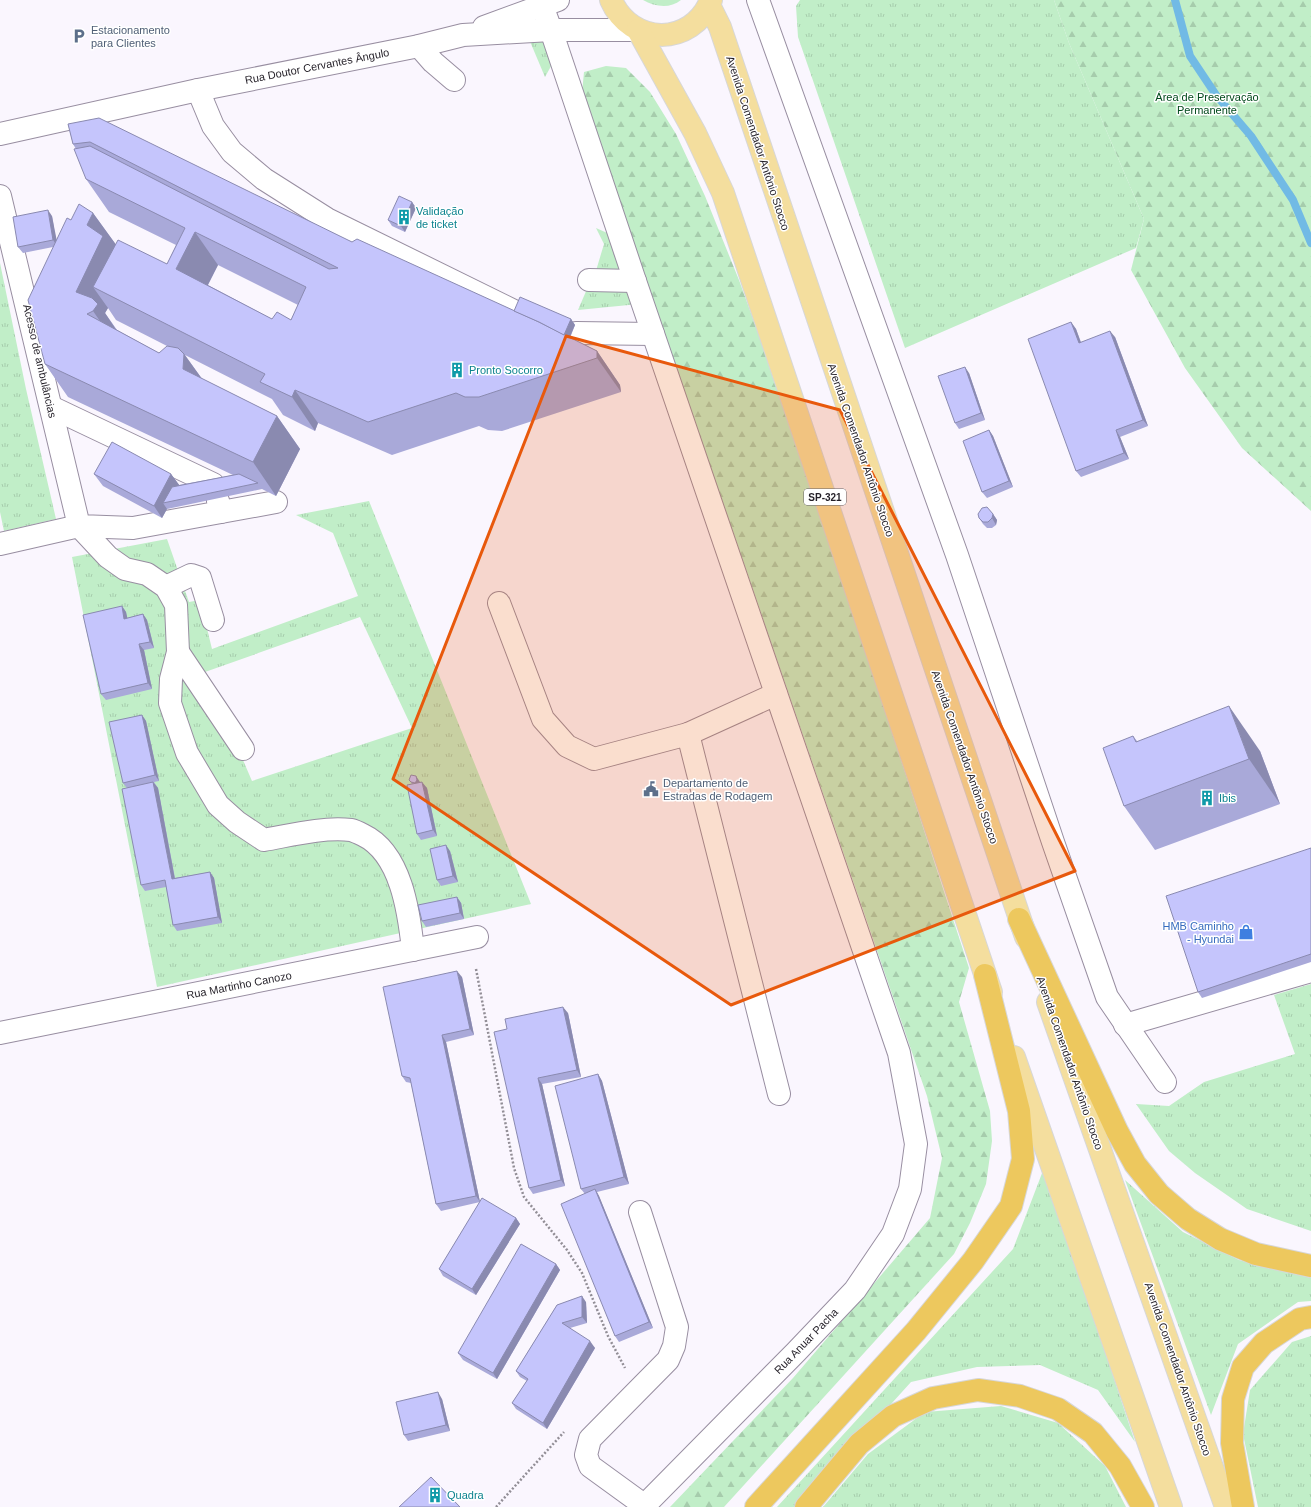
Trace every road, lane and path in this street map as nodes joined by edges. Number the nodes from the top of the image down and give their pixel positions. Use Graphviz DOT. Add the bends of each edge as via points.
graph roads {
  1 [pos="611,0"];
  2 [pos="758,0"];
  3 [pos="546,2"];
  4 [pos="710,2"];
  5 [pos="551,30"];
  6 [pos="638,30"];
  7 [pos="463,35"];
  8 [pos="419,46"];
  9 [pos="454,80"];
  10 [pos="198,90"];
  11 [pos="0,134"];
  12 [pos="0,196"];
  13 [pos="589,280"];
  14 [pos="635,281"];
  15 [pos="518,313"];
  16 [pos="576,333"];
  17 [pos="653,334"];
  18 [pos="51,407"];
  19 [pos="217,499"];
  20 [pos="276,502"];
  21 [pos="79,526"];
  22 [pos="0,544"];
  23 [pos="166,587"];
  24 [pos="499,603"];
  25 [pos="213,620"];
  26 [pos="178,652"];
  27 [pos="776,694"];
  28 [pos="688,734"];
  29 [pos="243,749"];
  30 [pos="1019,919"];
  31 [pos="477,937"];
  32 [pos="413,950"];
  33 [pos="476,969"];
  34 [pos="1311,971"];
  35 [pos="985,975"];
  36 [pos="1125,1025"];
  37 [pos="0,1033"];
  38 [pos="1165,1082"];
  39 [pos="780,1094"];
  40 [pos="640,1212"];
  41 [pos="1311,1266"];
  42 [pos="1311,1317"];
  43 [pos="637,1392"];
  44 [pos="566,1431"];
  45 [pos="644,1506"];
  46 [pos="496,1507"];
  47 [pos="756,1507"];
  48 [pos="806,1507"];
  49 [pos="1143,1507"];
  50 [pos="1171,1507"];
  51 [pos="1226,1507"];
  52 [pos="1243,1507"];
  1 -- 6 [label="main road" via="621,17"];
  2 -- 36 [label="street" via="957,554 1107,998"];
  3 -- 5 [label="street, Rua Anuar Pacha"];
  3 -- 7 [label="street"];
  4 -- 6 [label="main road" via="703,15 684,30 661,35"];
  4 -- 30 [label="main road, Avenida Comendador Antônio Stocco"];
  5 -- 6 [label="street, Rua Doutor Cervantes Ângulo"];
  5 -- 7 [label="street, Rua Doutor Cervantes Ângulo"];
  5 -- 14 [label="street, Rua Anuar Pacha"];
  6 -- 35 [label="main road, SP-321" via="695,133 723,193"];
  7 -- 8 [label="street, Rua Doutor Cervantes Ângulo"];
  8 -- 9 [label="street"];
  8 -- 10 [label="street, Rua Doutor Cervantes Ângulo"];
  10 -- 11 [label="street, Rua Doutor Cervantes Ângulo"];
  10 -- 15 [label="street" via="213,126 232,152 264,179 327,219"];
  12 -- 18 [label="street, Acesso de ambulâncias"];
  13 -- 14 [label="street"];
  14 -- 17 [label="street, Rua Anuar Pacha"];
  16 -- 17 [label="street"];
  17 -- 27 [label="street, Rua Anuar Pacha"];
  18 -- 19 [label="street"];
  18 -- 21 [label="street, Acesso de ambulâncias"];
  19 -- 20 [label="street"];
  19 -- 21 [label="street" via="133,528"];
  21 -- 22 [label="street"];
  21 -- 23 [label="street" via="108,557 125,569 147,574"];
  23 -- 25 [label="street" via="191,575 200,578"];
  23 -- 26 [label="street" via="176,605"];
  24 -- 28 [label="street" via="543,719 567,746 594,759"];
  26 -- 29 [label="street"];
  26 -- 32 [label="street" via="171,679 170,703 187,753 218,805 237,822 264,840 330,829 353,830 370,838 381,848 395,871 404,894"];
  27 -- 28 [label="street"];
  27 -- 45 [label="street, Rua Anuar Pacha" via="899,1052 916,1144 910,1189 893,1234 855,1290"];
  28 -- 39 [label="street"];
  30 -- 41 [label="highway" via="1117,1131 1135,1164 1159,1194 1188,1220 1220,1240 1256,1254"];
  30 -- 51 [label="main road, Avenida Comendador Antônio Stocco"];
  31 -- 32 [label="street, Rua Martinho Canozo"];
  32 -- 37 [label="street, Rua Martinho Canozo"];
  33 -- 43 [label="path" via="514,1168 524,1198 567,1250 582,1273 608,1336"];
  34 -- 36 [label="street"];
  35 -- 47 [label="highway" via="1019,1111 1023,1159 1011,1206 973,1261 916,1331"];
  35 -- 50 [label="main road"];
  36 -- 38 [label="street"];
  40 -- 43 [label="street" via="677,1327 674,1346 668,1360"];
  42 -- 52 [label="highway" via="1300,1319 1264,1343 1243,1367 1233,1399 1232,1443"];
  43 -- 45 [label="street" via="590,1439 586,1455 590,1466"];
  44 -- 46 [label="path"];
  48 -- 49 [label="highway" via="859,1444 894,1416 932,1398 978,1390 1020,1396 1058,1409 1093,1433 1120,1466"];
}
